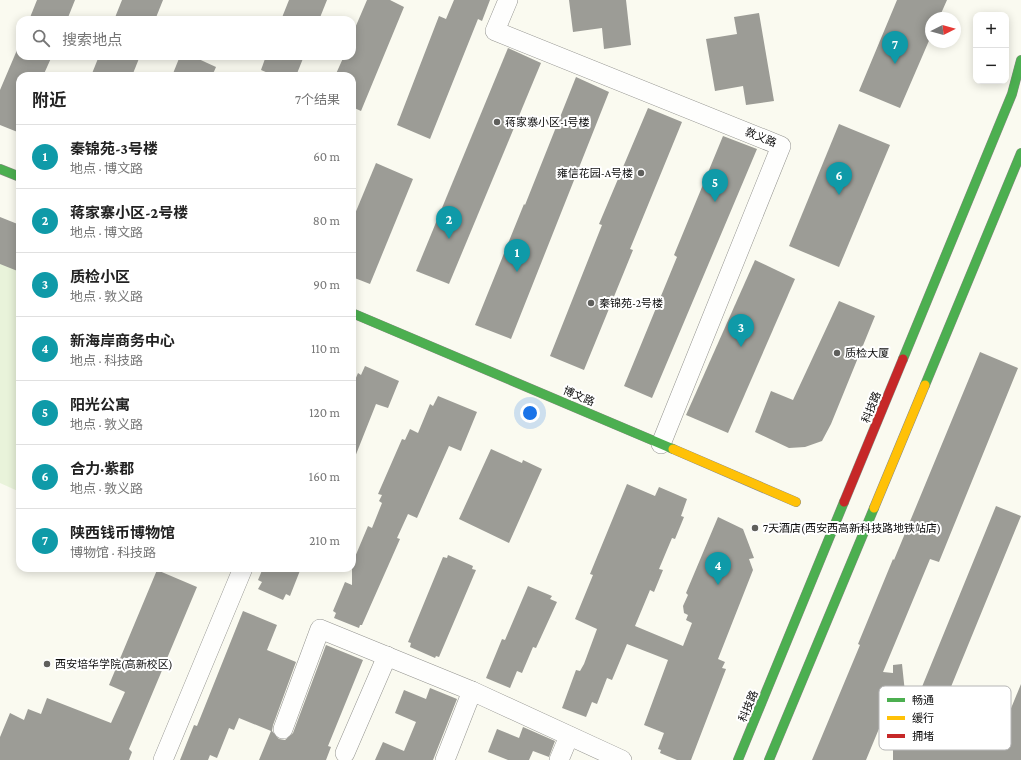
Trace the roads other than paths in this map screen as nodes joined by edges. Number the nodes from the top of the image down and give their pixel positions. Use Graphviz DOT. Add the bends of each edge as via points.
graph roads {
  1 [pos="508,0"];
  2 [pos="1021,60"];
  3 [pos="1021,153"];
  4 [pos="0,169"];
  5 [pos="16,175"];
  6 [pos="356,315"];
  7 [pos="661,444"];
  8 [pos="796,502"];
  9 [pos="241,572"];
  10 [pos="387,656"];
  11 [pos="472,691"];
  12 [pos="283,729"];
  13 [pos="568,736"];
  14 [pos="345,753"];
  15 [pos="163,760"];
  16 [pos="445,760"];
  17 [pos="559,760"];
  18 [pos="622,760"];
  19 [pos="738,760"];
  20 [pos="770,760"];
  1 -- 7 [label="street, 敦义路" via="495,30 781,146"];
  2 -- 19 [label="main road, 科技路" via="1012,94"];
  3 -- 20 [label="main road"];
  4 -- 5 [label="main road"];
  6 -- 7 [label="main road, 博文路"];
  7 -- 8 [label="main road, 博文路"];
  9 -- 15 [label="street"];
  10 -- 11 [label="street"];
  10 -- 12 [label="street" via="320,629"];
  10 -- 14 [label="street"];
  11 -- 13 [label="street"];
  11 -- 16 [label="street"];
  13 -- 17 [label="street"];
  13 -- 18 [label="street"];
}
